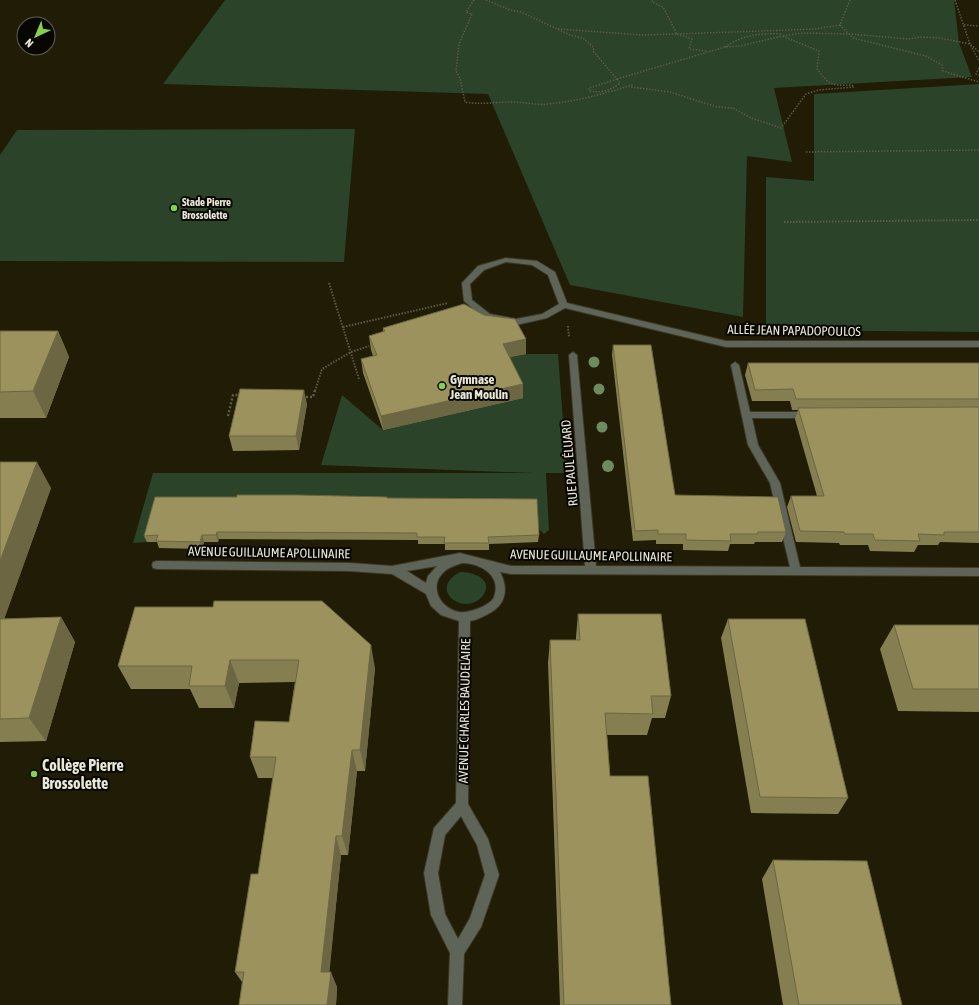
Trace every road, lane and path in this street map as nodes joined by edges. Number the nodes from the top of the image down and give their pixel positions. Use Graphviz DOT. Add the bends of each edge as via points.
graph roads {
  1 [pos="474,0"];
  2 [pos="486,0"];
  3 [pos="653,0"];
  4 [pos="850,0"];
  5 [pos="955,0"];
  6 [pos="840,25"];
  7 [pos="964,25"];
  8 [pos="979,26"];
  9 [pos="556,28"];
  10 [pos="776,29"];
  11 [pos="677,34"];
  12 [pos="849,34"];
  13 [pos="781,35"];
  14 [pos="970,44"];
  15 [pos="725,47"];
  16 [pos="712,51"];
  17 [pos="979,52"];
  18 [pos="979,62"];
  19 [pos="979,68"];
  20 [pos="979,74"];
  21 [pos="617,78"];
  22 [pos="979,82"];
  23 [pos="979,150"];
  24 [pos="806,152"];
  25 [pos="979,220"];
  26 [pos="784,222"];
  27 [pos="329,283"];
  28 [pos="447,303"];
  29 [pos="564,305"];
  30 [pos="343,327"];
  31 [pos="979,344"];
  32 [pos="369,346"];
  33 [pos="351,352"];
  34 [pos="572,355"];
  35 [pos="735,366"];
  36 [pos="359,379"];
  37 [pos="247,396"];
  38 [pos="299,397"];
  39 [pos="748,415"];
  40 [pos="820,415"];
  41 [pos="228,416"];
  42 [pos="475,560"];
  43 [pos="157,565"];
  44 [pos="591,569"];
  45 [pos="392,570"];
  46 [pos="796,571"];
  47 [pos="979,572"];
  48 [pos="430,591"];
  49 [pos="465,617"];
  50 [pos="462,805"];
  51 [pos="456,952"];
  52 [pos="455,1005"];
  1 -- 13 [label="path" via="466,12 472,14 458,44 456,71 465,102 474,104 533,104 581,100 632,85 631,87 670,92 717,107 733,108 750,118 781,128 806,94 819,90 854,87 828,84 817,69 819,50"];
  2 -- 9 [label="path"];
  3 -- 11 [label="path" via="652,2 663,7"];
  4 -- 6 [label="path"];
  5 -- 7 [label="path"];
  6 -- 10 [label="path" via="815,29"];
  6 -- 12 [label="path"];
  7 -- 8 [label="path"];
  7 -- 14 [label="path"];
  9 -- 11 [label="path" via="643,35"];
  9 -- 21 [label="path" via="583,38"];
  10 -- 11 [label="path"];
  10 -- 13 [label="path"];
  11 -- 16 [label="path" via="692,40 689,49"];
  12 -- 13 [label="path"];
  12 -- 14 [label="path" via="909,39 940,38"];
  12 -- 22 [label="path" via="853,38 926,56 942,66 943,71"];
  13 -- 15 [label="path" via="739,47"];
  13 -- 15 [label="path" via="764,33 740,37"];
  14 -- 17 [label="path"];
  14 -- 18 [label="path"];
  15 -- 16 [label="path"];
  16 -- 21 [label="path"];
  19 -- 20 [label="path" via="976,74"];
  21 -- 21 [label="path" via="593,85 589,91 598,93 614,88 620,83"];
  23 -- 24 [label="path"];
  25 -- 26 [label="path"];
  27 -- 30 [label="path"];
  28 -- 30 [label="path"];
  29 -- 29 [label="street" via="552,274 534,263 506,260 481,268 466,283 468,301 487,316 516,322 544,316"];
  29 -- 31 [label="street, ALLÉE JEAN PAPADOPOULOS" via="726,344"];
  29 -- 34 [label="path"];
  30 -- 33 [label="path"];
  32 -- 33 [label="path"];
  33 -- 36 [label="path"];
  33 -- 38 [label="path" via="322,369 313,397"];
  34 -- 44 [label="street, RUE PAUL ÉLUARD"];
  35 -- 39 [label="street"];
  37 -- 41 [label="path" via="233,395"];
  39 -- 40 [label="street"];
  39 -- 46 [label="street" via="753,445 775,483"];
  42 -- 44 [label="street, AVENUE GUILLAUME APOLLINAIRE" via="511,570"];
  42 -- 45 [label="street, AVENUE GUILLAUME APOLLINAIRE" via="460,557"];
  42 -- 48 [label="street" via="461,559 448,562 438,570 432,580"];
  42 -- 49 [label="street" via="487,564 496,572 501,583 500,594 494,605 483,613"];
  43 -- 45 [label="street, AVENUE GUILLAUME APOLLINAIRE" via="350,567"];
  44 -- 46 [label="street, AVENUE GUILLAUME APOLLINAIRE"];
  45 -- 48 [label="street"];
  46 -- 47 [label="street, AVENUE GUILLAUME APOLLINAIRE"];
  48 -- 49 [label="street" via="434,602 443,611"];
  49 -- 50 [label="street, AVENUE CHARLES BAUDELAIRE"];
  50 -- 51 [label="street" via="439,832 431,873 438,915"];
  50 -- 51 [label="street, AVENUE CHARLES BAUDELAIRE" via="483,843 492,875 476,922"];
  51 -- 52 [label="street"];
}
